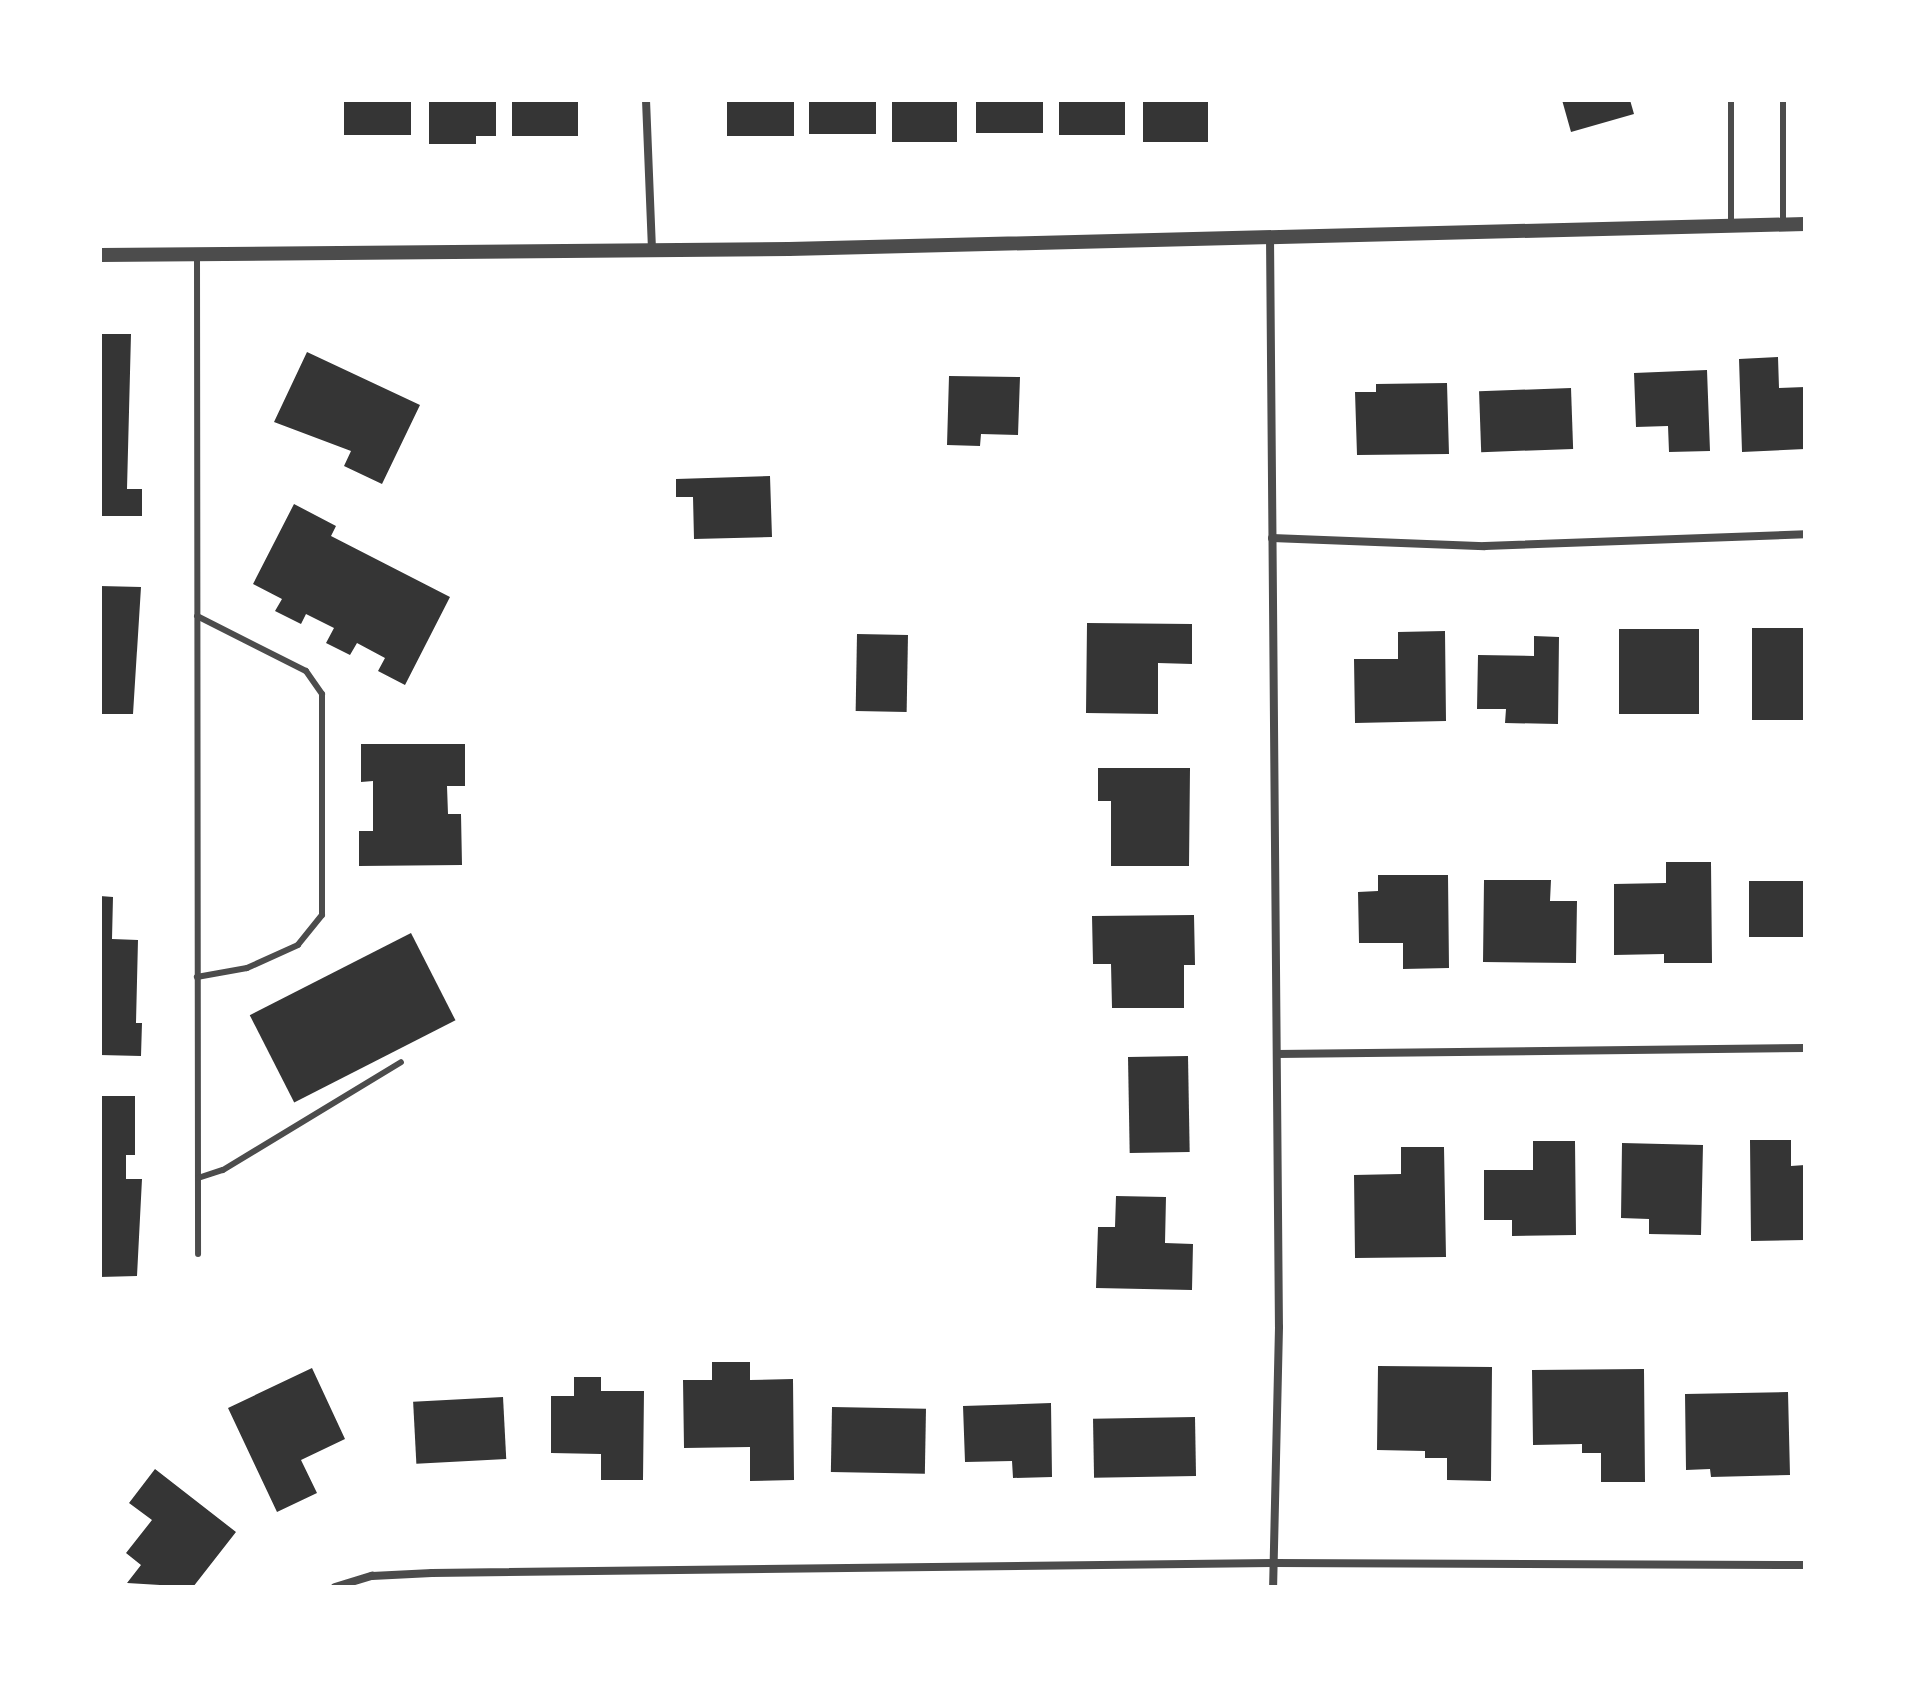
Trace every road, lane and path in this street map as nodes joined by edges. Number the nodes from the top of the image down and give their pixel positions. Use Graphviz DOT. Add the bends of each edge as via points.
graph roads {
  1 [pos="646,100"];
  2 [pos="1731,100"];
  3 [pos="1783,100"];
  4 [pos="1731,224"];
  5 [pos="1783,224"];
  6 [pos="1805,224"];
  7 [pos="1270,236"];
  8 [pos="652,250"];
  9 [pos="197,254"];
  10 [pos="100,255"];
  11 [pos="1805,534"];
  12 [pos="1272,538"];
  13 [pos="197,616"];
  14 [pos="197,977"];
  15 [pos="1805,1048"];
  16 [pos="1277,1054"];
  17 [pos="401,1062"];
  18 [pos="198,1178"];
  19 [pos="198,1254"];
  20 [pos="1274,1563"];
  21 [pos="1805,1565"];
  22 [pos="335,1587"];
  23 [pos="1273,1587"];
  1 -- 8 [label="street"];
  2 -- 4 [label="lane"];
  3 -- 5 [label="lane"];
  4 -- 5 [label="street"];
  4 -- 7 [label="street"];
  5 -- 6 [label="street"];
  7 -- 8 [label="street"];
  7 -- 12 [label="street"];
  8 -- 9 [label="street"];
  9 -- 10 [label="street"];
  9 -- 13 [label="lane"];
  11 -- 12 [label="street" via="1485,546"];
  12 -- 16 [label="street"];
  13 -- 14 [label="lane"];
  13 -- 14 [label="lane" via="306,671 322,694 322,915 298,945 247,968"];
  14 -- 18 [label="lane"];
  15 -- 16 [label="street"];
  16 -- 20 [label="street"];
  17 -- 18 [label="lane" via="223,1170"];
  18 -- 19 [label="lane"];
  20 -- 21 [label="street"];
  20 -- 22 [label="street" via="387,1575"];
  20 -- 23 [label="street"];
}
